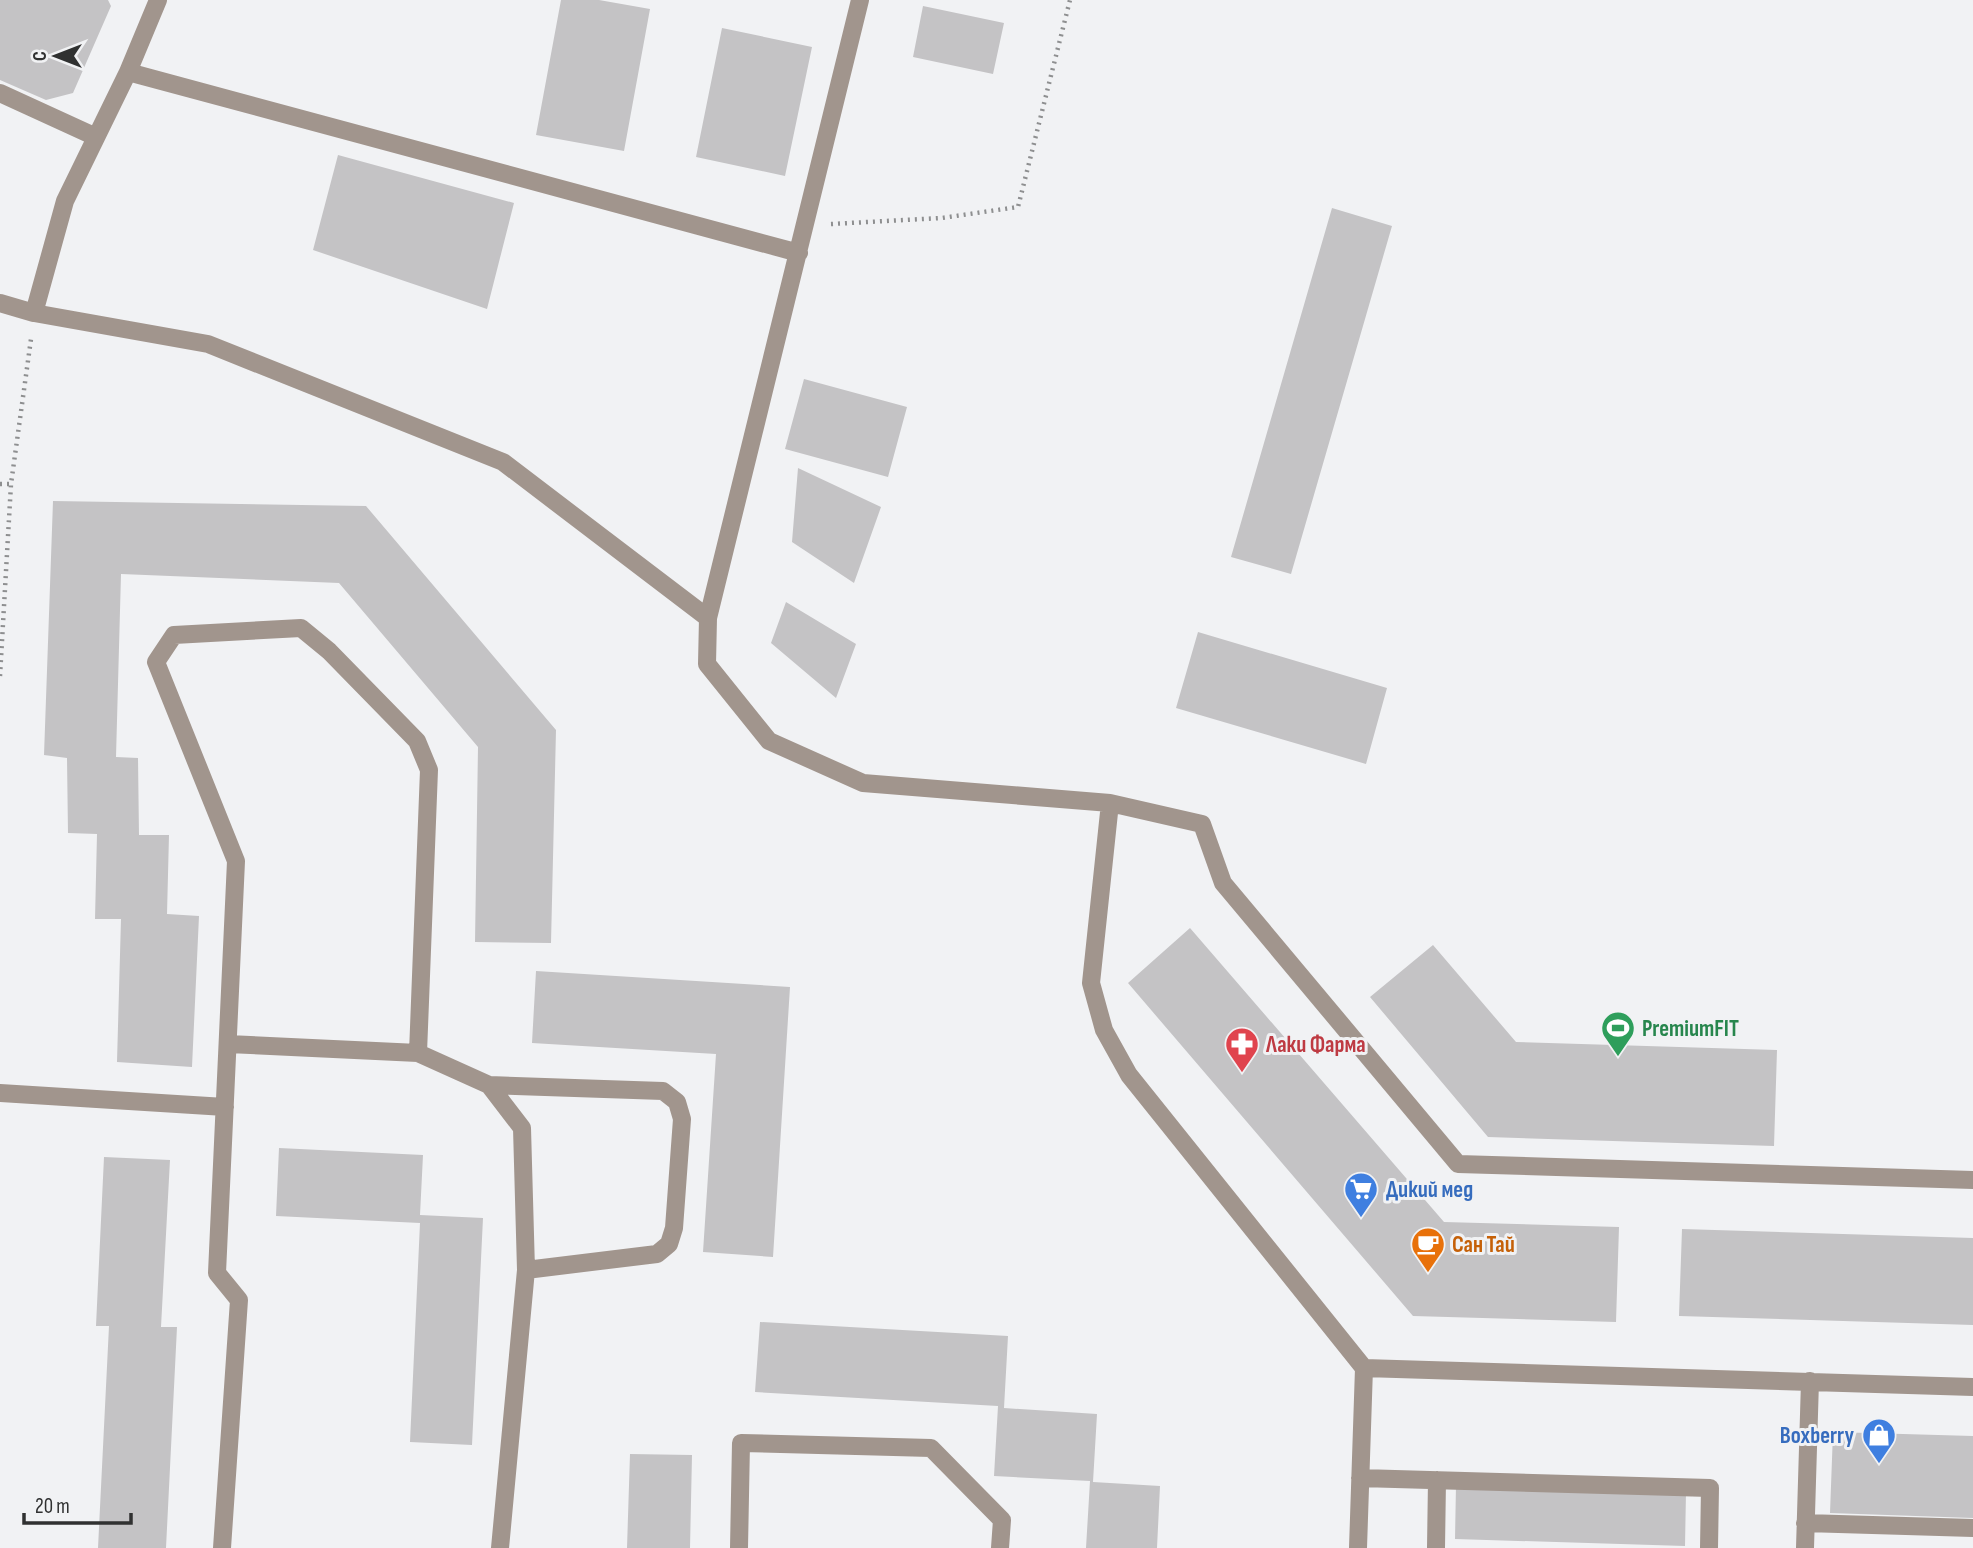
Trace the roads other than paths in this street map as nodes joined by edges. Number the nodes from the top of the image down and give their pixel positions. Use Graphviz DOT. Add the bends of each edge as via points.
graph roads {
  1 [pos="158,0"];
  2 [pos="860,0"];
  3 [pos="128,72"];
  4 [pos="0,93"];
  5 [pos="96,137"];
  6 [pos="799,253"];
  7 [pos="0,303"];
  8 [pos="34,313"];
  9 [pos="708,618"];
  10 [pos="1110,803"];
  11 [pos="228,1044"];
  12 [pos="418,1054"];
  13 [pos="489,1085"];
  14 [pos="0,1093"];
  15 [pos="225,1107"];
  16 [pos="1973,1180"];
  17 [pos="526,1270"];
  18 [pos="1364,1368"];
  19 [pos="1810,1381"];
  20 [pos="1973,1387"];
  21 [pos="1360,1478"];
  22 [pos="1437,1480"];
  23 [pos="1805,1523"];
  24 [pos="1973,1528"];
  25 [pos="222,1548"];
  26 [pos="500,1548"];
  27 [pos="739,1548"];
  28 [pos="1000,1548"];
  29 [pos="1358,1548"];
  30 [pos="1436,1548"];
  31 [pos="1709,1548"];
  32 [pos="1805,1548"];
  1 -- 3 [label="lane"];
  2 -- 6 [label="lane"];
  3 -- 5 [label="lane"];
  3 -- 6 [label="lane"];
  4 -- 5 [label="lane"];
  5 -- 8 [label="lane" via="65,201"];
  6 -- 9 [label="lane"];
  7 -- 8 [label="lane"];
  8 -- 9 [label="lane" via="208,344 503,462"];
  9 -- 10 [label="lane" via="707,664 769,741 863,783"];
  10 -- 16 [label="lane" via="1202,824 1223,883 1458,1164"];
  10 -- 18 [label="lane" via="1091,984 1104,1030 1129,1076"];
  11 -- 12 [label="lane"];
  11 -- 12 [label="lane" via="236,861 156,662 174,635 302,628 417,741 429,771"];
  11 -- 15 [label="lane"];
  12 -- 13 [label="lane"];
  13 -- 17 [label="lane" via="522,1128"];
  13 -- 17 [label="lane" via="663,1091 677,1102 682,1119 669,1244 657,1254"];
  14 -- 15 [label="lane"];
  15 -- 25 [label="lane" via="217,1273 239,1300"];
  17 -- 26 [label="lane"];
  18 -- 19 [label="lane"];
  18 -- 21 [label="lane"];
  19 -- 20 [label="lane"];
  19 -- 23 [label="lane"];
  21 -- 22 [label="lane"];
  21 -- 29 [label="lane"];
  22 -- 30 [label="lane"];
  22 -- 31 [label="lane" via="1710,1488"];
  23 -- 24 [label="lane"];
  23 -- 32 [label="lane"];
  27 -- 28 [label="lane" via="741,1443 930,1448 1002,1520"];
}
